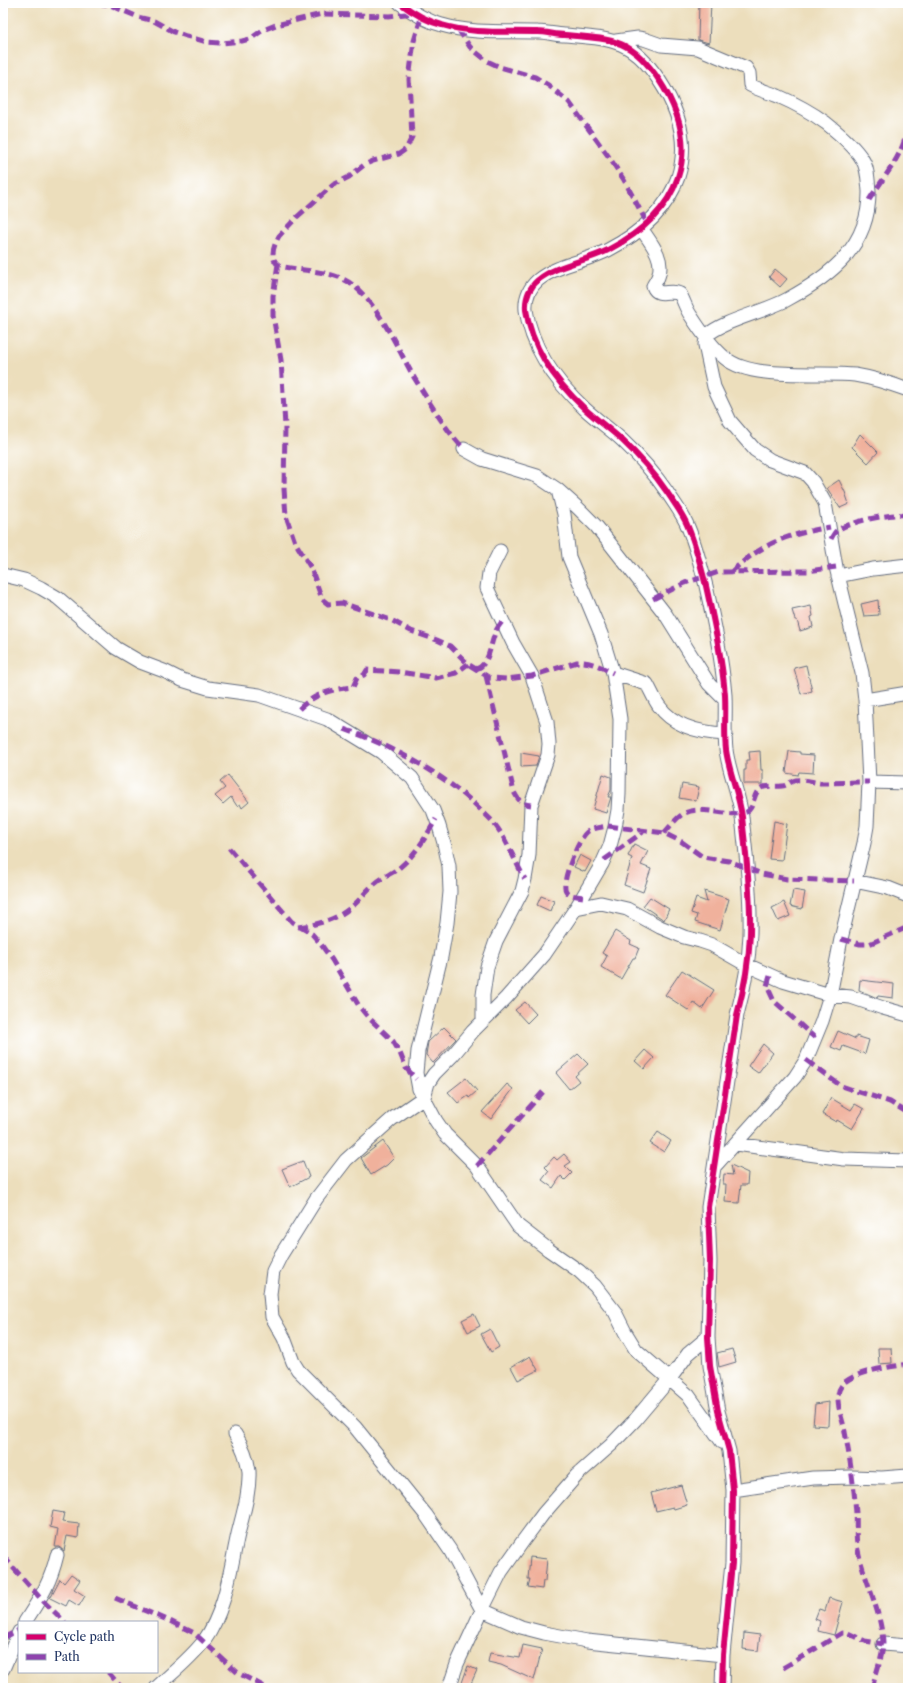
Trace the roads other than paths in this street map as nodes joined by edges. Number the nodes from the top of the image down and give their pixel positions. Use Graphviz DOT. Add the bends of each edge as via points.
graph roads {
  1 [pos="400,3"];
  2 [pos="616,42"];
  3 [pos="641,228"];
  4 [pos="706,336"];
  5 [pos="908,390"];
  6 [pos="464,449"];
  7 [pos="558,490"];
  8 [pos="500,551"];
  9 [pos="908,565"];
  10 [pos="3,575"];
  11 [pos="838,576"];
  12 [pos="613,673"];
  13 [pos="908,693"];
  14 [pos="725,700"];
  15 [pos="865,700"];
  16 [pos="726,734"];
  17 [pos="869,782"];
  18 [pos="908,783"];
  19 [pos="854,881"];
  20 [pos="908,896"];
  21 [pos="576,908"];
  22 [pos="747,965"];
  23 [pos="830,995"];
  24 [pos="908,1015"];
  25 [pos="483,1021"];
  26 [pos="423,1098"];
  27 [pos="736,1144"];
  28 [pos="908,1161"];
  29 [pos="715,1166"];
  30 [pos="708,1337"];
  31 [pos="669,1380"];
  32 [pos="235,1434"];
  33 [pos="729,1451"];
  34 [pos="908,1476"];
  35 [pos="733,1490"];
  36 [pos="57,1555"];
  37 [pos="482,1610"];
  38 [pos="26,1621"];
  39 [pos="18,1634"];
  40 [pos="883,1644"];
  41 [pos="908,1646"];
  42 [pos="723,1655"];
  43 [pos="3,1669"];
  44 [pos="156,1688"];
  45 [pos="449,1688"];
  46 [pos="722,1688"];
  1 -- 2 [label="street" via="421,18 458,29 542,32"];
  2 -- 3 [label="street" via="630,49 659,80 676,113 683,140 681,165 670,195 657,214"];
  2 -- 4 [label="street" via="638,38 661,45 698,48 746,68 750,86 796,104 826,123 862,159 867,174 868,212 863,229 852,248 827,274 787,300 711,331"];
  3 -- 4 [label="street" via="659,258 659,273 653,286 654,290 660,293 680,294 690,316"];
  3 -- 14 [label="street" via="605,252 556,269 538,280 530,290 526,309 532,336 546,366 582,407 643,461 688,525 718,637"];
  4 -- 5 [label="street" via="725,358 743,368 784,373 856,376"];
  4 -- 11 [label="street" via="705,345 714,387 730,421 755,450 770,460 805,473 820,494 828,514"];
  6 -- 7 [label="street" via="482,460 537,476"];
  7 -- 12 [label="street" via="569,556 601,634"];
  7 -- 14 [label="street" via="597,527 666,615 709,684"];
  8 -- 25 [label="street" via="489,573 487,588 532,676 546,717 549,744 548,755 531,806 525,879 486,967"];
  9 -- 11 [label="street"];
  10 -- 26 [label="street" via="24,580 58,598 116,648 140,662 208,688 259,694 327,718 381,752 412,778 433,810 439,826 449,866 450,892 441,957 418,1051 416,1079"];
  11 -- 15 [label="street" via="862,674"];
  12 -- 16 [label="street" via="647,684 660,707 682,725"];
  12 -- 21 [label="street" via="620,719 618,810 610,846"];
  13 -- 15 [label="street"];
  14 -- 16 [label="street"];
  15 -- 17 [label="street"];
  16 -- 22 [label="street" via="726,750 741,814 749,902 750,935"];
  17 -- 18 [label="street"];
  17 -- 19 [label="street" via="867,826"];
  19 -- 20 [label="street" via="888,888"];
  19 -- 23 [label="street"];
  21 -- 22 [label="street" via="601,903 627,909 672,932 712,946"];
  21 -- 25 [label="street" via="535,966"];
  22 -- 23 [label="street" via="783,981"];
  22 -- 29 [label="street" via="737,1015"];
  23 -- 24 [label="street" via="851,997"];
  23 -- 27 [label="street" via="806,1060 796,1077"];
  25 -- 26 [label="street" via="430,1078"];
  26 -- 31 [label="street" via="445,1134 477,1166 518,1226 580,1271 596,1286 615,1312 636,1350"];
  26 -- 37 [label="street" via="392,1119 346,1160 320,1194 273,1271 270,1309 298,1370 355,1428 426,1515 450,1550"];
  27 -- 28 [label="street" via="844,1159"];
  27 -- 29 [label="street"];
  29 -- 30 [label="street" via="708,1207"];
  30 -- 31 [label="street" via="688,1354"];
  30 -- 33 [label="street" via="711,1374"];
  31 -- 33 [label="street" via="689,1396"];
  31 -- 37 [label="street" via="635,1420 577,1475 543,1514 502,1572"];
  32 -- 44 [label="street" via="247,1461 249,1481 223,1603 204,1640 183,1664"];
  33 -- 35 [label="street"];
  34 -- 35 [label="street" via="813,1478"];
  35 -- 42 [label="street" via="732,1563"];
  36 -- 38 [label="street" via="46,1590"];
  37 -- 42 [label="street" via="521,1627 544,1633 587,1641"];
  37 -- 45 [label="street"];
  39 -- 43 [label="street"];
  40 -- 41 [label="street"];
  42 -- 46 [label="street"];
}
